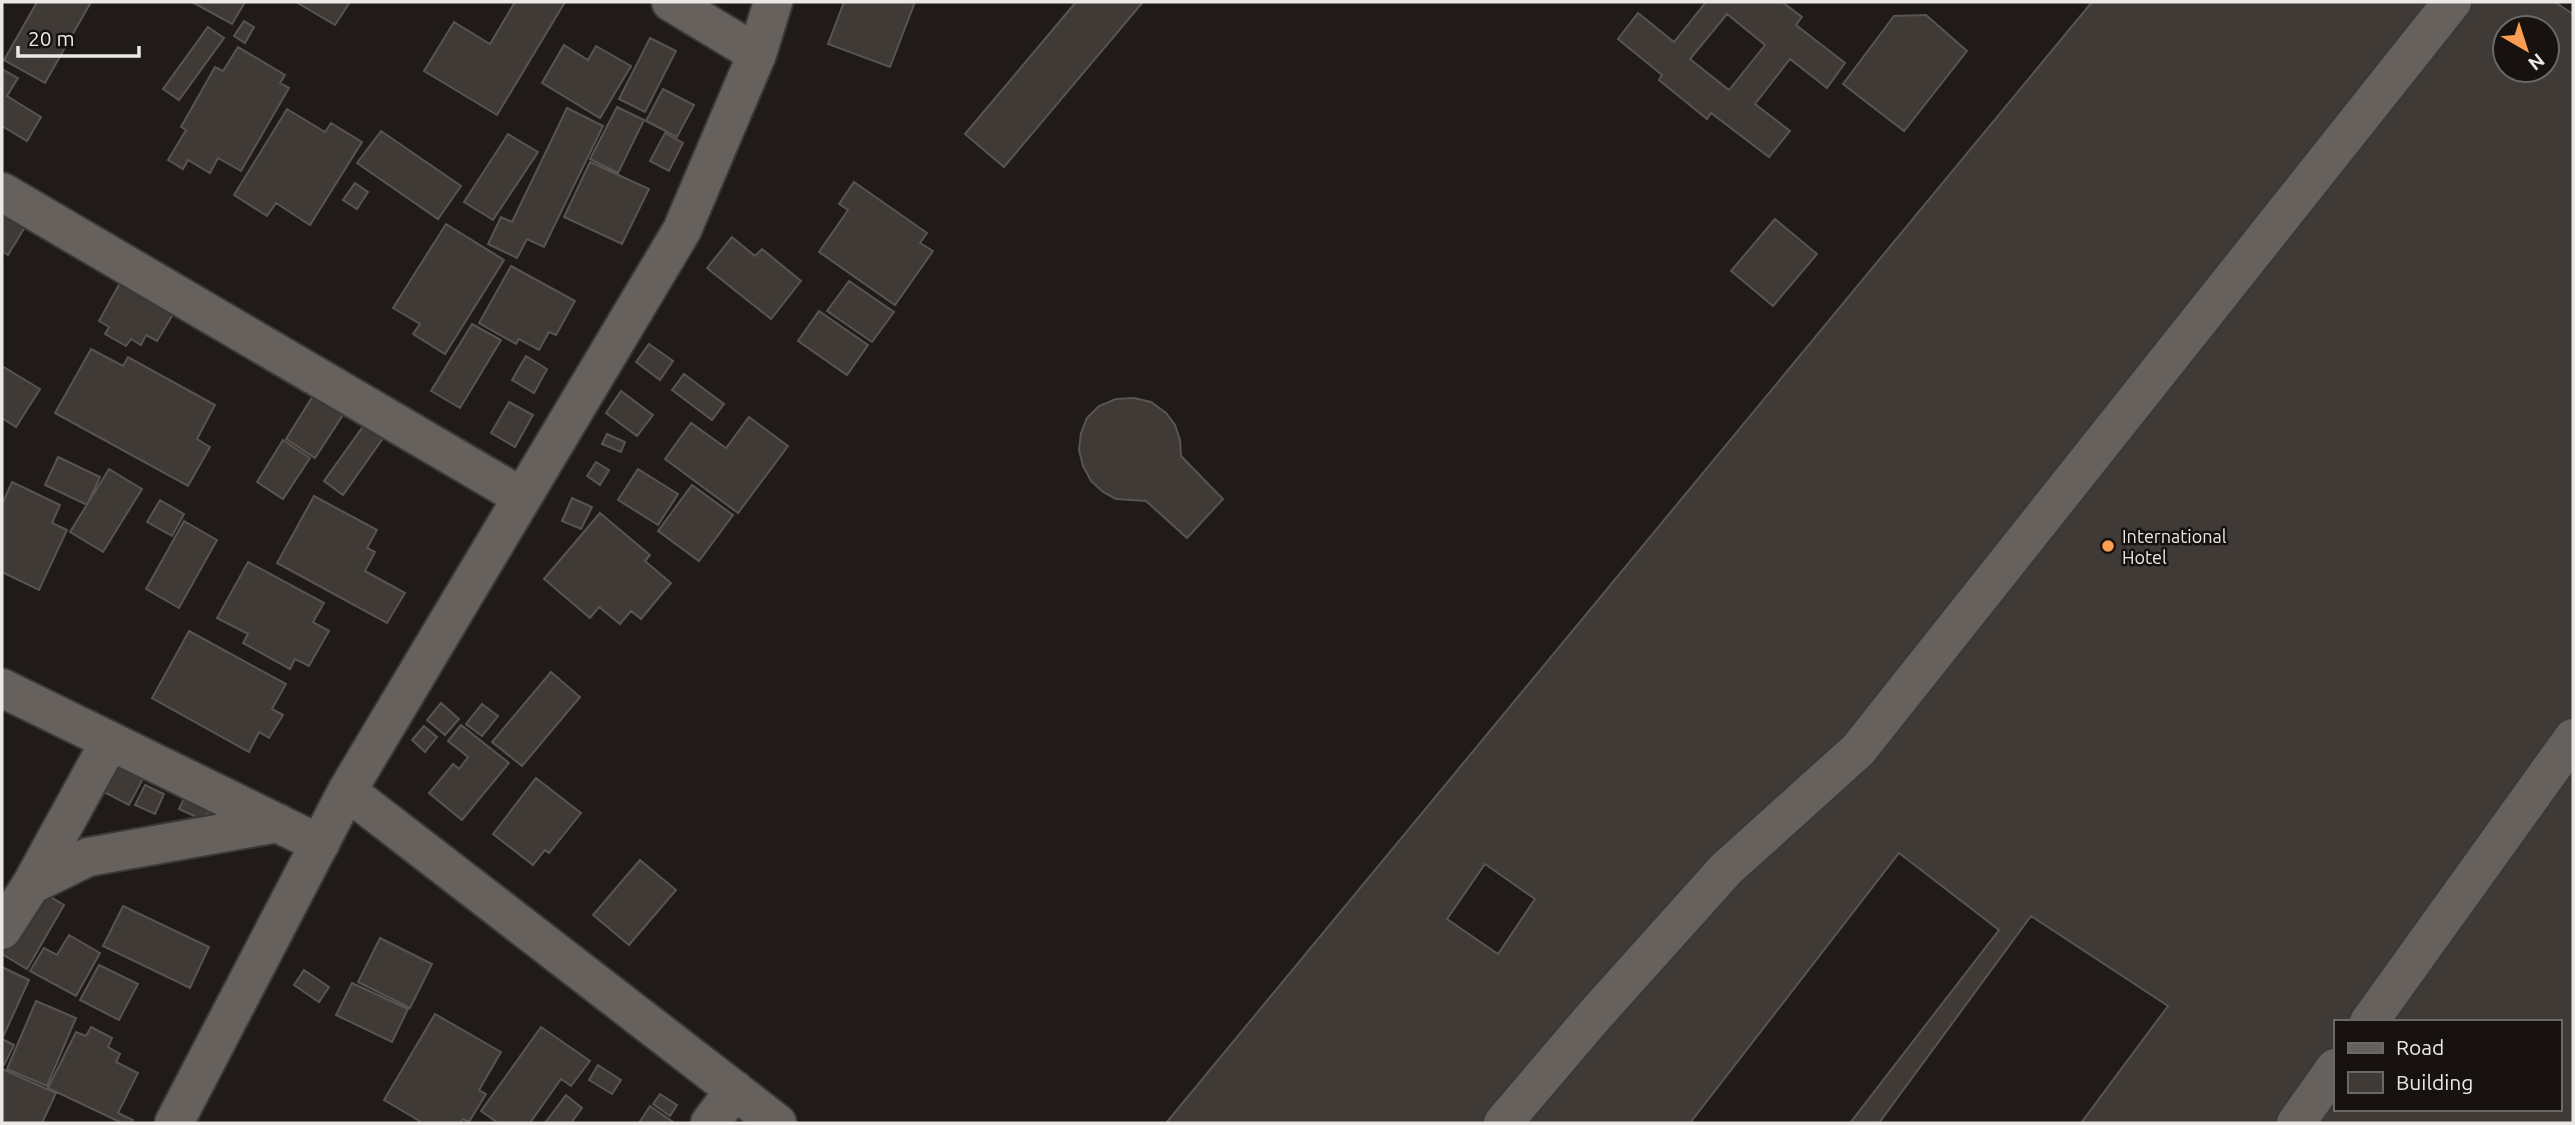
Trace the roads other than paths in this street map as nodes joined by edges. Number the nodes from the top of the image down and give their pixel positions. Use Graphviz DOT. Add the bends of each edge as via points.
graph roads {
  1 [pos="671,2"];
  2 [pos="773,2"];
  3 [pos="2452,2"];
  4 [pos="757,54"];
  5 [pos="2,192"];
  6 [pos="522,497"];
  7 [pos="2,688"];
  8 [pos="2573,738"];
  9 [pos="110,741"];
  10 [pos="347,791"];
  11 [pos="278,823"];
  12 [pos="320,844"];
  13 [pos="31,885"];
  14 [pos="2,930"];
  15 [pos="2370,1020"];
  16 [pos="2334,1069"];
  17 [pos="735,1090"];
  18 [pos="174,1123"];
  19 [pos="710,1123"];
  20 [pos="776,1123"];
  21 [pos="1503,1123"];
  22 [pos="2295,1123"];
  1 -- 4 [label="street"];
  2 -- 4 [label="street"];
  3 -- 21 [label="street" via="1858,750 1726,869"];
  4 -- 6 [label="street" via="682,230"];
  5 -- 6 [label="street"];
  6 -- 10 [label="street"];
  7 -- 9 [label="street"];
  8 -- 15 [label="street"];
  9 -- 11 [label="street"];
  9 -- 13 [label="street"];
  10 -- 12 [label="street"];
  10 -- 17 [label="street"];
  11 -- 12 [label="street"];
  11 -- 13 [label="street" via="88,857"];
  12 -- 18 [label="street"];
  13 -- 14 [label="street"];
  16 -- 22 [label="street"];
  17 -- 19 [label="street"];
  17 -- 20 [label="street"];
}
